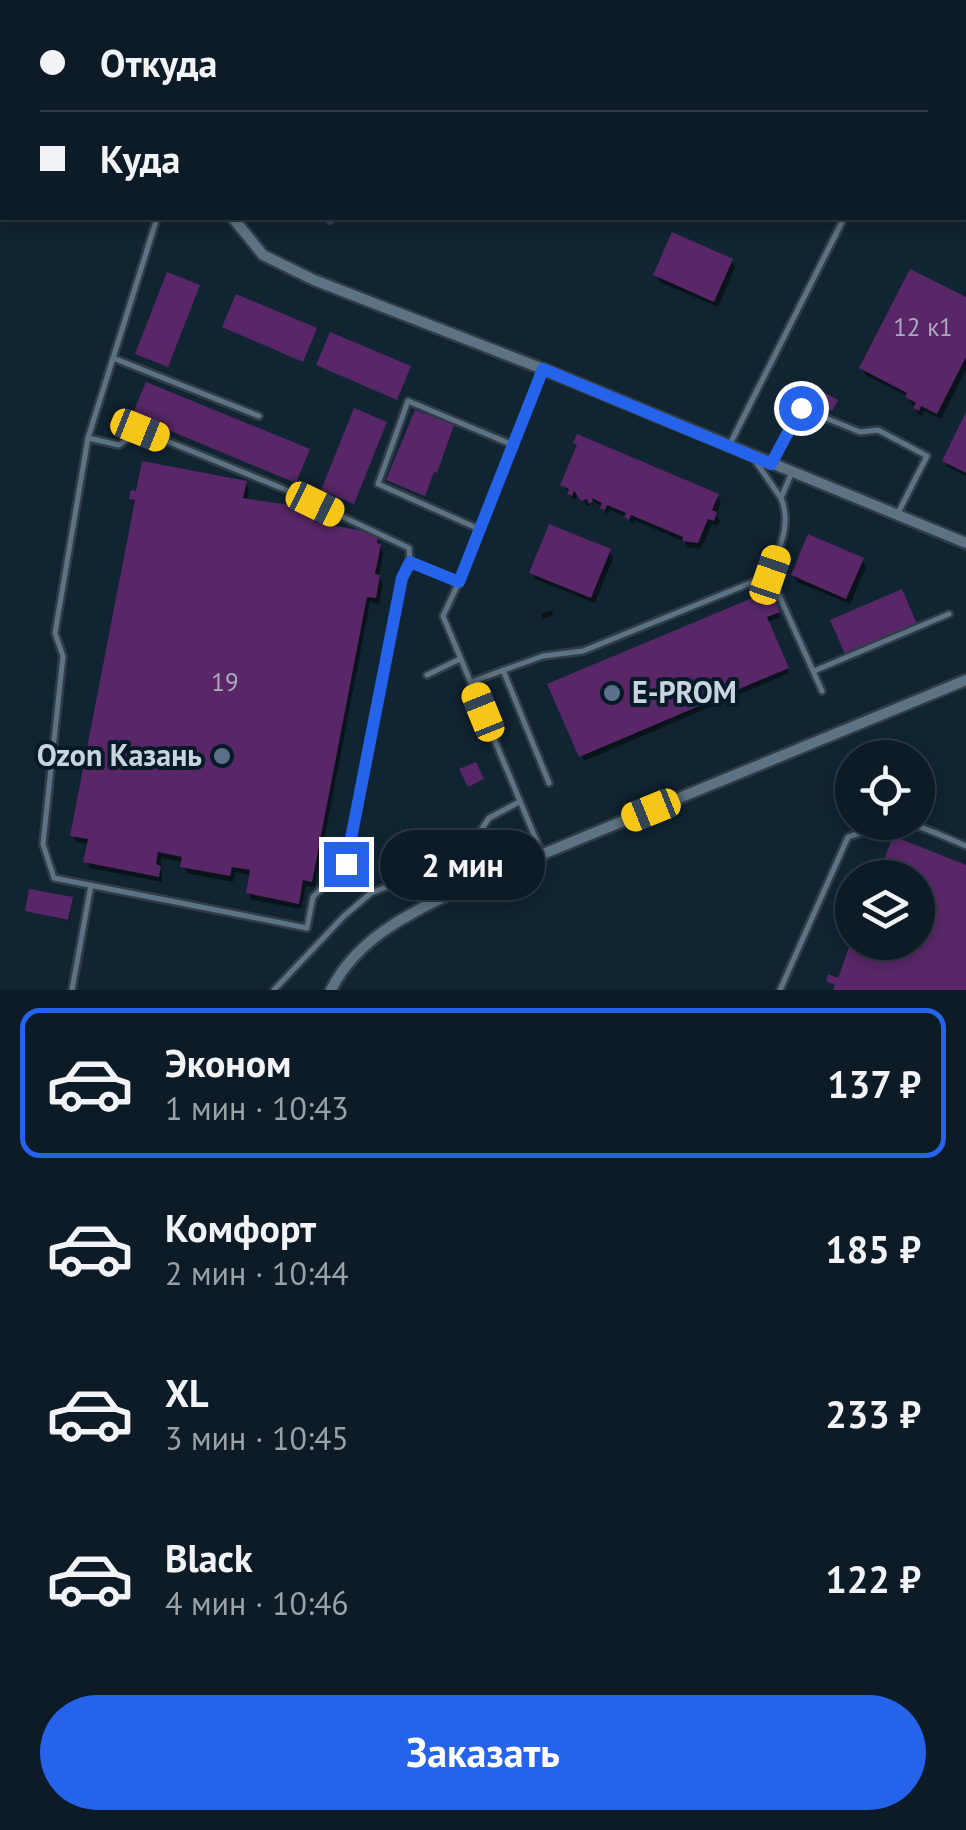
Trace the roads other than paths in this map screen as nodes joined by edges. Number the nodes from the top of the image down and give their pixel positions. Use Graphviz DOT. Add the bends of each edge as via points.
graph roads {
  1 [pos="156,220"];
  2 [pos="236,220"];
  3 [pos="843,220"];
  4 [pos="113,358"];
  5 [pos="543,369"];
  6 [pos="259,416"];
  7 [pos="88,438"];
  8 [pos="513,444"];
  9 [pos="729,447"];
  10 [pos="752,457"];
  11 [pos="771,464"];
  12 [pos="792,472"];
  13 [pos="781,498"];
  14 [pos="897,515"];
  15 [pos="480,529"];
  16 [pos="966,544"];
  17 [pos="410,562"];
  18 [pos="770,575"];
  19 [pos="459,582"];
  20 [pos="949,614"];
  21 [pos="461,659"];
  22 [pos="503,670"];
  23 [pos="813,671"];
  24 [pos="427,675"];
  25 [pos="966,680"];
  26 [pos="471,682"];
  27 [pos="822,691"];
  28 [pos="549,783"];
  29 [pos="520,802"];
  30 [pos="966,846"];
  31 [pos="542,854"];
  32 [pos="91,885"];
  33 [pos="72,990"];
  34 [pos="274,990"];
  35 [pos="331,990"];
  36 [pos="780,990"];
  1 -- 4 [label="lane"];
  2 -- 5 [label="street" via="280,264"];
  3 -- 9 [label="lane"];
  4 -- 6 [label="lane"];
  4 -- 7 [label="lane"];
  5 -- 8 [label="lane"];
  5 -- 9 [label="street"];
  7 -- 17 [label="lane" via="119,445 140,430 410,548"];
  7 -- 32 [label="lane" via="54,633 63,656 44,844 54,878"];
  8 -- 15 [label="lane"];
  8 -- 15 [label="lane" via="408,402 378,484"];
  9 -- 10 [label="street"];
  10 -- 11 [label="street"];
  10 -- 13 [label="lane"];
  11 -- 12 [label="street"];
  11 -- 14 [label="lane" via="801,408 860,432 878,430 927,456"];
  12 -- 13 [label="lane"];
  12 -- 14 [label="street"];
  13 -- 18 [label="lane" via="787,525"];
  14 -- 16 [label="street"];
  15 -- 19 [label="lane"];
  17 -- 19 [label="lane"];
  17 -- 32 [label="lane" via="346,864 313,898 307,928"];
  18 -- 22 [label="lane" via="584,651"];
  18 -- 23 [label="lane"];
  19 -- 21 [label="lane" via="443,616"];
  20 -- 23 [label="lane"];
  21 -- 24 [label="lane"];
  21 -- 26 [label="lane"];
  22 -- 26 [label="lane"];
  22 -- 28 [label="lane"];
  23 -- 27 [label="lane"];
  25 -- 31 [label="street"];
  26 -- 29 [label="lane"];
  29 -- 31 [label="lane"];
  29 -- 34 [label="lane" via="489,818 463,857 371,893"];
  30 -- 36 [label="lane" via="915,824 888,823 848,837"];
  31 -- 35 [label="street" via="402,919 364,944"];
  32 -- 33 [label="lane"];
}
